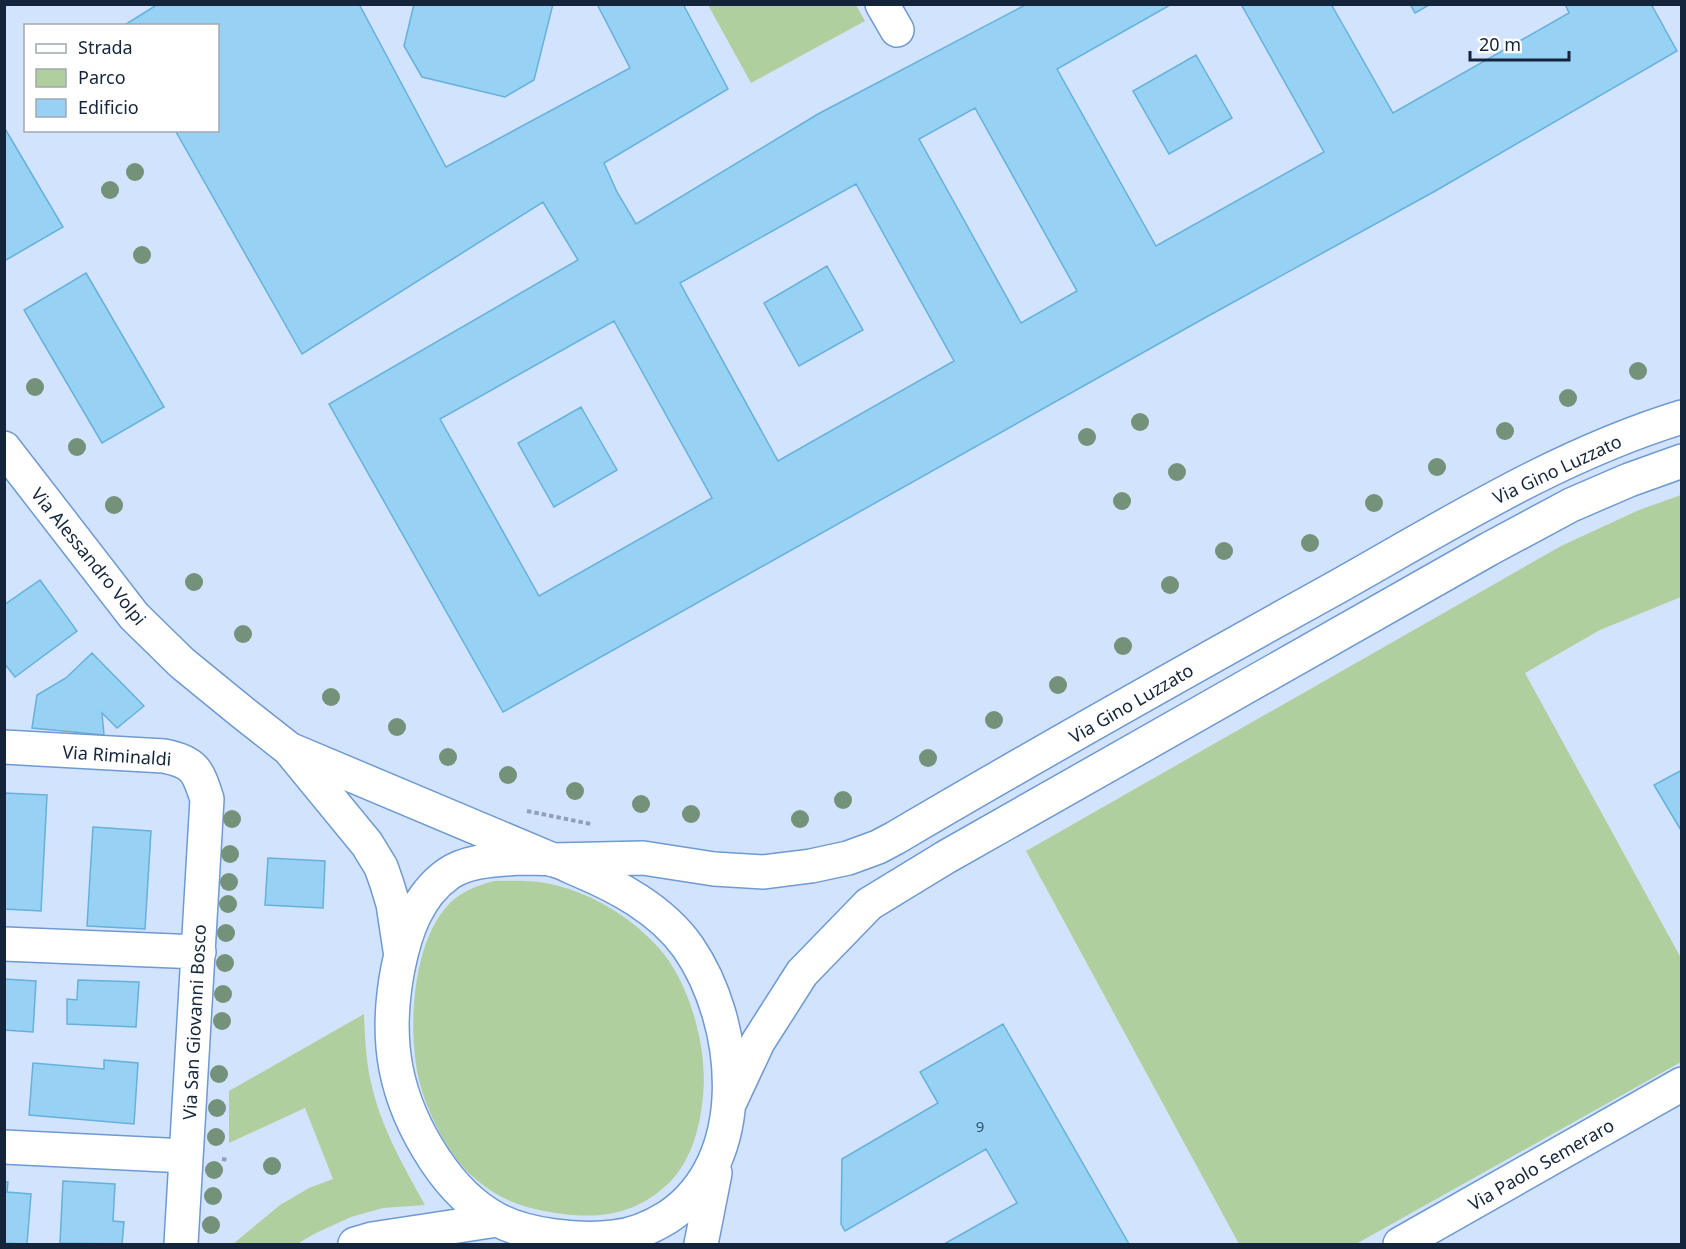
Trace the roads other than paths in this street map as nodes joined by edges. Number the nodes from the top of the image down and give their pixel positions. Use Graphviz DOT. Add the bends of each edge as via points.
graph roads {
  1 [pos="1682,417"];
  2 [pos="4,448"];
  3 [pos="1682,461"];
  4 [pos="4,747"];
  5 [pos="290,749"];
  6 [pos="207,799"];
  7 [pos="553,860"];
  8 [pos="4,944"];
  9 [pos="199,952"];
  10 [pos="401,955"];
  11 [pos="1682,1083"];
  12 [pos="729,1104"];
  13 [pos="722,1140"];
  14 [pos="4,1147"];
  15 [pos="186,1156"];
  16 [pos="505,1230"];
  17 [pos="181,1245"];
  18 [pos="355,1245"];
  19 [pos="701,1245"];
  20 [pos="1400,1245"];
  1 -- 7 [label="main road, Via Gino Luzzato" via="1540,473 864,852 811,866 764,872 643,858"];
  2 -- 5 [label="main road, Via Alessandro Volpi" via="134,616 182,663"];
  3 -- 12 [label="main road" via="1571,505 1489,549 946,856 869,904 802,973 758,1042"];
  4 -- 6 [label="main road, Via Riminaldi" via="180,759 194,767"];
  5 -- 7 [label="main road, Via Alessandro Volpi"];
  5 -- 10 [label="main road, Via Alessandro Volpi" via="381,867 393,904"];
  6 -- 9 [label="main road, Via San Giovanni Bosco"];
  7 -- 10 [label="main road" via="491,861 451,872 425,895"];
  7 -- 12 [label="main road, Via Alessandro Volpi" via="606,881 627,894 647,907 686,945 710,986 720,1017 727,1047"];
  8 -- 9 [label="main road"];
  9 -- 15 [label="main road, Via San Giovanni Bosco"];
  10 -- 16 [label="main road" via="392,1004 392,1039 399,1087 407,1109 419,1136 453,1185"];
  11 -- 20 [label="main road, Via Paolo Semeraro"];
  12 -- 13 [label="main road"];
  13 -- 16 [label="main road" via="708,1175 695,1194 680,1209 644,1230 584,1238"];
  13 -- 19 [label="main road"];
  14 -- 15 [label="main road"];
  15 -- 17 [label="main road, Via San Giovanni Bosco"];
  16 -- 18 [label="main road" via="372,1239"];
}
